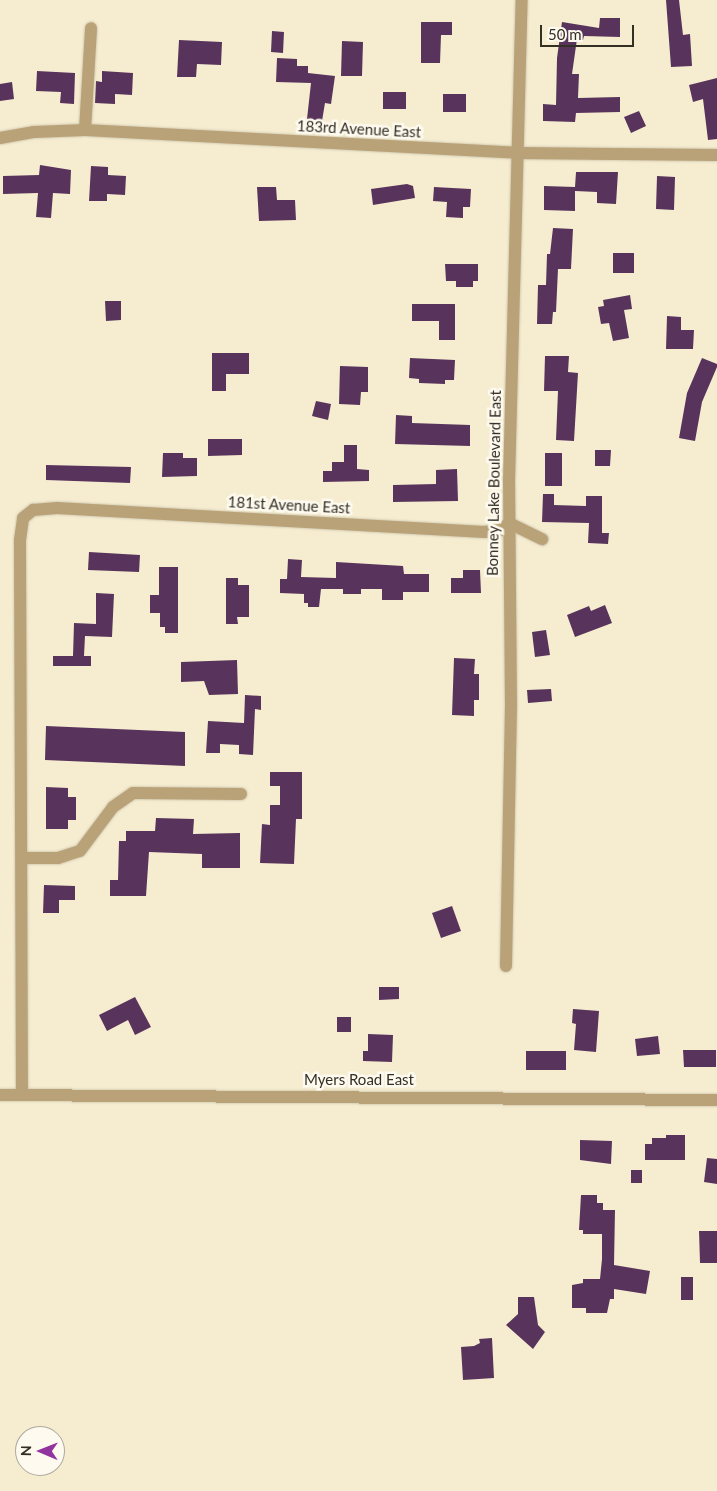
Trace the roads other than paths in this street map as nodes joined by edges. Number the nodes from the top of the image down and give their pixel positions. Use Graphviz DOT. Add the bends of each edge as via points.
graph roads {
  1 [pos="522,0"];
  2 [pos="91,28"];
  3 [pos="85,130"];
  4 [pos="0,138"];
  5 [pos="517,153"];
  6 [pos="717,155"];
  7 [pos="509,523"];
  8 [pos="542,539"];
  9 [pos="241,794"];
  10 [pos="23,858"];
  11 [pos="506,966"];
  12 [pos="0,1095"];
  13 [pos="22,1095"];
  14 [pos="717,1100"];
  1 -- 5 [label="street, Bonney Lake Boulevard East"];
  2 -- 3 [label="street"];
  3 -- 4 [label="street, 183rd Avenue East" via="34,132"];
  3 -- 5 [label="street, 183rd Avenue East"];
  5 -- 6 [label="street, 183rd Avenue East"];
  5 -- 7 [label="street, Bonney Lake Boulevard East"];
  7 -- 8 [label="street"];
  7 -- 10 [label="street, 181st Avenue East" via="501,530 484,532 57,508 28,513 21,526 20,540"];
  7 -- 11 [label="street, Bonney Lake Boulevard East" via="511,705"];
  9 -- 10 [label="street" via="133,793 112,807 80,851 58,858"];
  10 -- 13 [label="street"];
  12 -- 13 [label="street, Myers Road East"];
  13 -- 14 [label="street, Myers Road East"];
}
